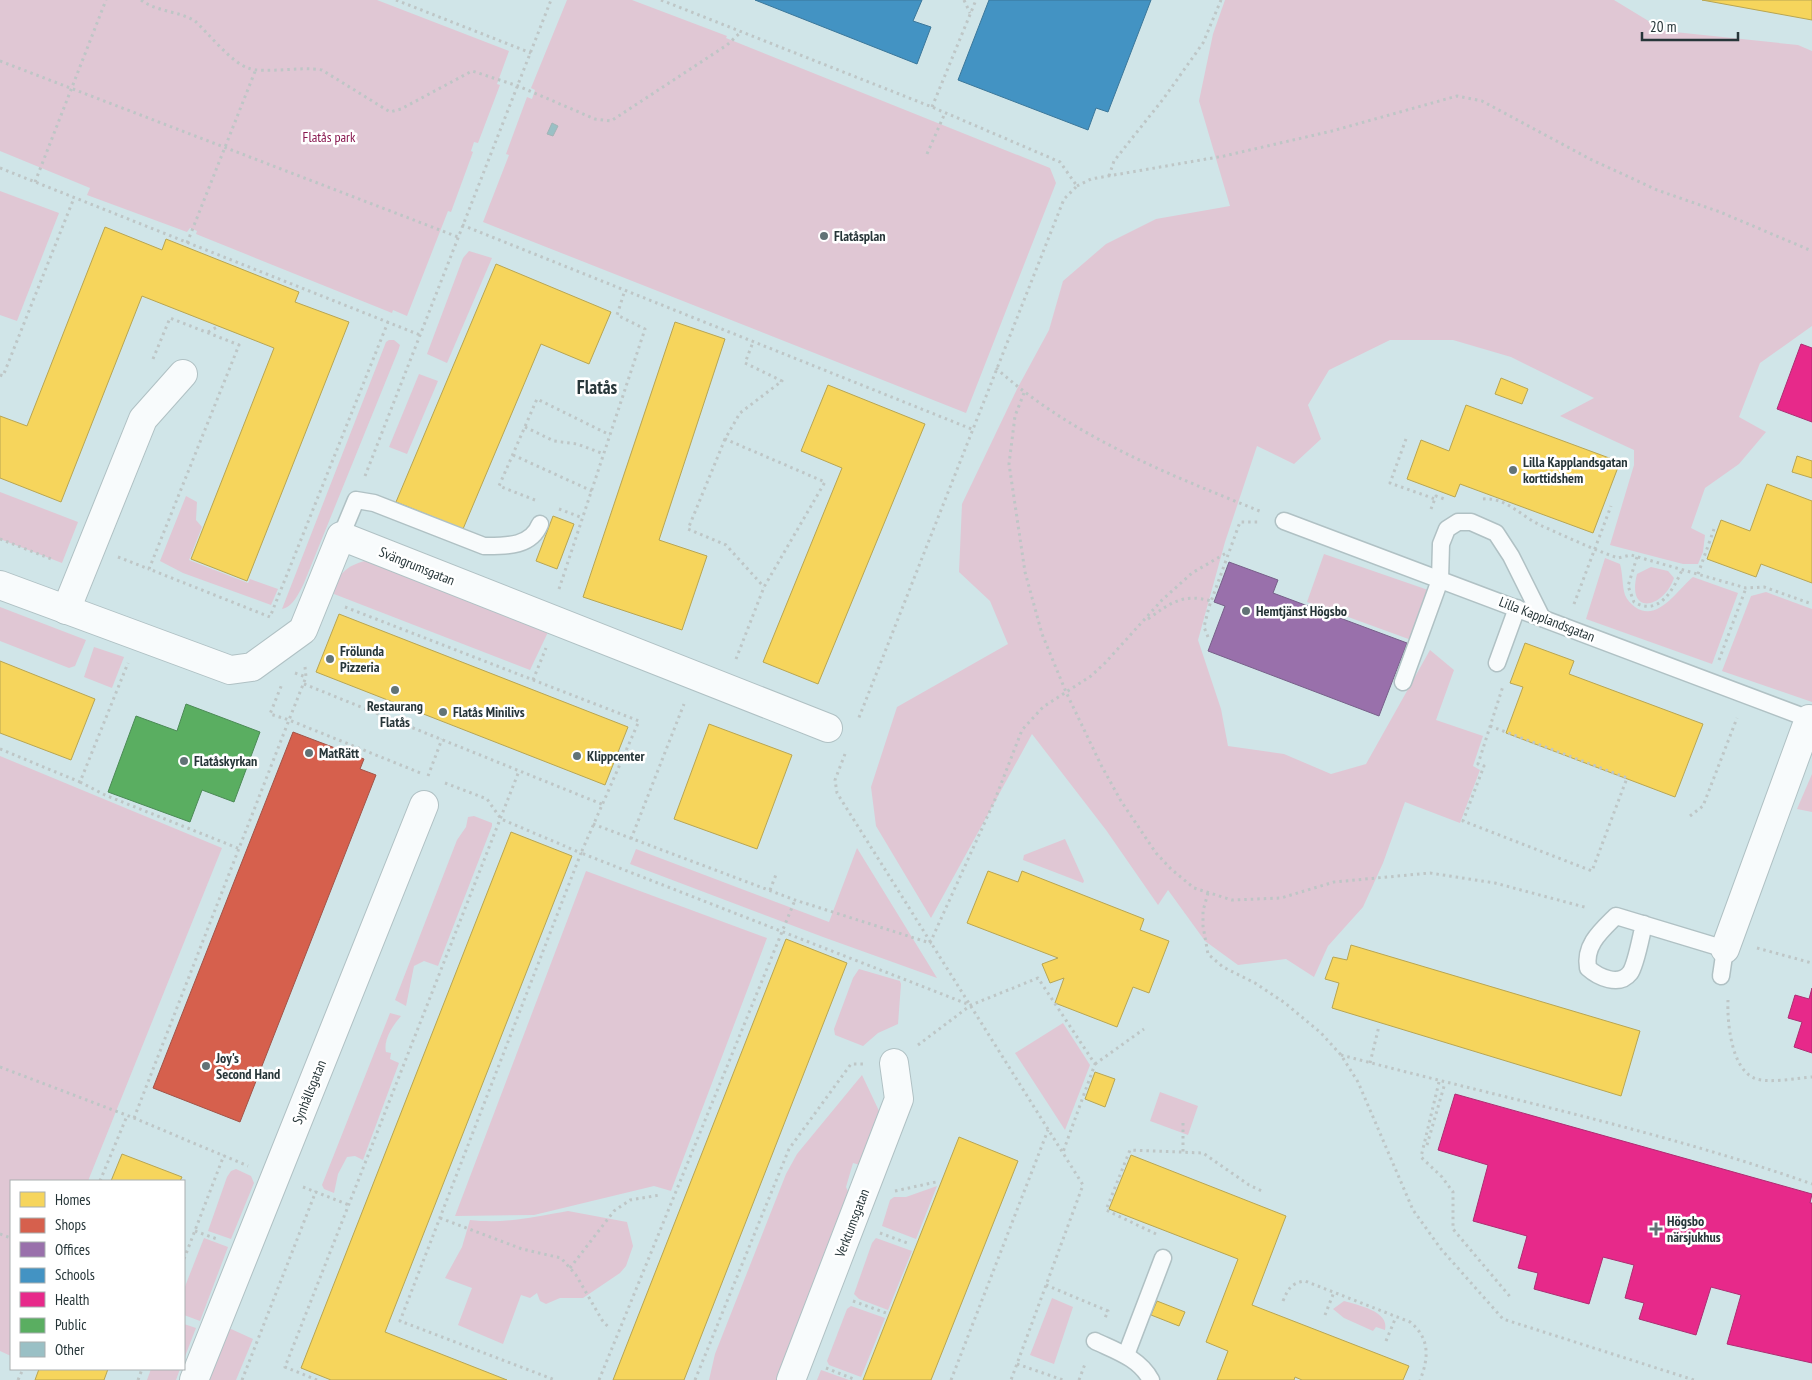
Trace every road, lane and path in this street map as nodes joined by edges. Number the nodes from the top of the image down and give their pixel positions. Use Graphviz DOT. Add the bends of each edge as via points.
graph roads {
  1 [pos="106,0"];
  2 [pos="141,0"];
  3 [pos="396,0"];
  4 [pos="551,0"];
  5 [pos="661,0"];
  6 [pos="964,0"];
  7 [pos="976,0"];
  8 [pos="1220,0"];
  9 [pos="970,14"];
  10 [pos="742,32"];
  11 [pos="531,53"];
  12 [pos="0,61"];
  13 [pos="256,69"];
  14 [pos="518,86"];
  15 [pos="72,88"];
  16 [pos="932,107"];
  17 [pos="945,113"];
  18 [pos="225,147"];
  19 [pos="927,154"];
  20 [pos="0,168"];
  21 [pos="1109,176"];
  22 [pos="36,182"];
  23 [pos="1077,186"];
  24 [pos="74,198"];
  25 [pos="462,225"];
  26 [pos="458,237"];
  27 [pos="188,243"];
  28 [pos="1812,251"];
  29 [pos="236,262"];
  30 [pos="240,268"];
  31 [pos="625,290"];
  32 [pos="388,322"];
  33 [pos="220,326"];
  34 [pos="207,333"];
  35 [pos="420,335"];
  36 [pos="753,342"];
  37 [pos="151,364"];
  38 [pos="996,368"];
  39 [pos="183,374"];
  40 [pos="0,375"];
  41 [pos="1024,393"];
  42 [pos="525,427"];
  43 [pos="974,430"];
  44 [pos="610,435"];
  45 [pos="725,439"];
  46 [pos="1406,439"];
  47 [pos="604,454"];
  48 [pos="512,455"];
  49 [pos="592,491"];
  50 [pos="1435,499"];
  51 [pos="356,500"];
  52 [pos="536,500"];
  53 [pos="1611,506"];
  54 [pos="555,508"];
  55 [pos="583,518"];
  56 [pos="1284,521"];
  57 [pos="540,524"];
  58 [pos="1714,529"];
  59 [pos="342,536"];
  60 [pos="0,539"];
  61 [pos="1594,550"];
  62 [pos="1228,552"];
  63 [pos="1637,557"];
  64 [pos="62,563"];
  65 [pos="1682,570"];
  66 [pos="1698,574"];
  67 [pos="1440,580"];
  68 [pos="0,585"];
  69 [pos="764,587"];
  70 [pos="1746,588"];
  71 [pos="318,596"];
  72 [pos="1211,601"];
  73 [pos="1812,604"];
  74 [pos="1516,608"];
  75 [pos="66,610"];
  76 [pos="550,618"];
  77 [pos="1542,618"];
  78 [pos="1142,623"];
  79 [pos="1566,626"];
  80 [pos="138,637"];
  81 [pos="1208,637"];
  82 [pos="305,659"];
  83 [pos="1497,662"];
  84 [pos="695,676"];
  85 [pos="1711,681"];
  86 [pos="1403,682"];
  87 [pos="304,684"];
  88 [pos="725,687"];
  89 [pos="1066,692"];
  90 [pos="1746,694"];
  91 [pos="270,714"];
  92 [pos="1810,719"];
  93 [pos="289,720"];
  94 [pos="1490,726"];
  95 [pos="828,728"];
  96 [pos="855,728"];
  97 [pos="442,739"];
  98 [pos="848,746"];
  99 [pos="0,749"];
  100 [pos="519,771"];
  101 [pos="427,777"];
  102 [pos="80,782"];
  103 [pos="424,805"];
  104 [pos="604,805"];
  105 [pos="1690,816"];
  106 [pos="501,819"];
  107 [pos="593,824"];
  108 [pos="631,839"];
  109 [pos="240,849"];
  110 [pos="582,853"];
  111 [pos="777,872"];
  112 [pos="770,890"];
  113 [pos="1208,893"];
  114 [pos="795,900"];
  115 [pos="1616,916"];
  116 [pos="1644,924"];
  117 [pos="782,932"];
  118 [pos="930,943"];
  119 [pos="1725,945"];
  120 [pos="1812,963"];
  121 [pos="1721,976"];
  122 [pos="971,1005"];
  123 [pos="1380,1026"];
  124 [pos="1144,1029"];
  125 [pos="1341,1055"];
  126 [pos="1370,1063"];
  127 [pos="894,1064"];
  128 [pos="1095,1064"];
  129 [pos="0,1067"];
  130 [pos="1812,1077"];
  131 [pos="1439,1082"];
  132 [pos="1445,1083"];
  133 [pos="127,1116"];
  134 [pos="134,1118"];
  135 [pos="1182,1123"];
  136 [pos="1049,1130"];
  137 [pos="1427,1145"];
  138 [pos="1063,1152"];
  139 [pos="1183,1152"];
  140 [pos="224,1156"];
  141 [pos="274,1177"];
  142 [pos="100,1180"];
  143 [pos="936,1182"];
  144 [pos="1812,1184"];
  145 [pos="316,1192"];
  146 [pos="890,1192"];
  147 [pos="1264,1192"];
  148 [pos="660,1196"];
  149 [pos="349,1205"];
  150 [pos="440,1218"];
  151 [pos="874,1230"];
  152 [pos="910,1244"];
  153 [pos="185,1257"];
  154 [pos="1163,1258"];
  155 [pos="570,1268"];
  156 [pos="1046,1285"];
  157 [pos="1334,1292"];
  158 [pos="848,1299"];
  159 [pos="1512,1299"];
  160 [pos="1282,1301"];
  161 [pos="886,1313"];
  162 [pos="1325,1315"];
  163 [pos="1396,1317"];
  164 [pos="610,1329"];
  165 [pos="1095,1341"];
  166 [pos="1386,1341"];
  167 [pos="1126,1355"];
  168 [pos="1017,1364"];
  169 [pos="821,1366"];
  170 [pos="194,1380"];
  171 [pos="242,1380"];
  172 [pos="317,1380"];
  173 [pos="555,1380"];
  174 [pos="599,1380"];
  175 [pos="695,1380"];
  176 [pos="791,1380"];
  177 [pos="856,1380"];
  178 [pos="951,1380"];
  179 [pos="1011,1380"];
  180 [pos="1063,1380"];
  181 [pos="1150,1380"];
  182 [pos="1420,1380"];
  183 [pos="1694,1380"];
  1 -- 15 [label="path"];
  2 -- 13 [label="path" via="153,7 188,16 240,64"];
  3 -- 11 [label="path"];
  4 -- 11 [label="path"];
  5 -- 10 [label="path"];
  6 -- 9 [label="path"];
  7 -- 9 [label="path"];
  8 -- 21 [label="path" via="1203,43 1114,161"];
  9 -- 16 [label="path"];
  10 -- 14 [label="path" via="611,122 596,119"];
  10 -- 16 [label="path"];
  11 -- 14 [label="path"];
  12 -- 15 [label="path"];
  13 -- 14 [label="path" via="322,70 390,112 472,71"];
  13 -- 18 [label="path"];
  14 -- 25 [label="path"];
  15 -- 18 [label="path"];
  15 -- 22 [label="path"];
  16 -- 17 [label="path"];
  17 -- 19 [label="path"];
  17 -- 23 [label="path" via="1060,162"];
  18 -- 26 [label="path"];
  18 -- 27 [label="path"];
  20 -- 22 [label="path"];
  21 -- 23 [label="path" via="1091,179"];
  21 -- 28 [label="path" via="1224,156 1457,96 1489,105 1590,160 1657,190 1720,212"];
  22 -- 24 [label="path"];
  23 -- 38 [label="path" via="1064,199"];
  24 -- 27 [label="path"];
  24 -- 40 [label="path" via="3,376"];
  25 -- 26 [label="path"];
  25 -- 31 [label="path"];
  26 -- 35 [label="path"];
  27 -- 29 [label="path"];
  29 -- 30 [label="path"];
  29 -- 32 [label="path"];
  31 -- 36 [label="path"];
  31 -- 44 [label="path" via="617,315 645,329"];
  32 -- 34 [label="path" via="270,617 149,569 239,345"];
  32 -- 35 [label="path"];
  33 -- 34 [label="path"];
  34 -- 37 [label="path" via="170,318"];
  35 -- 51 [label="path"];
  36 -- 43 [label="path"];
  36 -- 45 [label="path" via="745,363 782,381 740,413"];
  38 -- 41 [label="path"];
  38 -- 43 [label="path"];
  39 -- 75 [label="street" via="143,420"];
  41 -- 56 [label="path" via="1142,463"];
  41 -- 89 [label="path" via="1015,416 1010,448 1012,490 1025,572 1042,634"];
  42 -- 44 [label="path" via="537,399"];
  42 -- 47 [label="path" via="554,441 577,444"];
  42 -- 48 [label="path"];
  43 -- 96 [label="path"];
  44 -- 47 [label="path"];
  45 -- 69 [label="path" via="688,529 726,545"];
  45 -- 69 [label="path" via="825,482"];
  46 -- 50 [label="path" via="1390,482"];
  47 -- 49 [label="path"];
  48 -- 49 [label="path"];
  48 -- 52 [label="path" via="499,486"];
  49 -- 55 [label="path"];
  51 -- 57 [label="lane" via="484,546 524,542 536,534"];
  51 -- 59 [label="lane"];
  53 -- 61 [label="path"];
  54 -- 55 [label="path"];
  55 -- 76 [label="path"];
  56 -- 62 [label="path" via="1240,522"];
  56 -- 67 [label="lane, Lilla Kapplandsgatan"];
  58 -- 66 [label="path"];
  59 -- 71 [label="street"];
  59 -- 76 [label="street, Svängrumsgatan"];
  60 -- 64 [label="path"];
  61 -- 63 [label="path" via="1618,558"];
  61 -- 79 [label="path"];
  62 -- 72 [label="path"];
  62 -- 78 [label="path" via="1192,573"];
  63 -- 65 [label="path"];
  63 -- 65 [label="path" via="1628,586 1634,602 1640,606 1656,605 1665,599"];
  65 -- 66 [label="path"];
  66 -- 70 [label="path"];
  67 -- 74 [label="lane, Lilla Kapplandsgatan"];
  67 -- 77 [label="lane" via="1441,549 1447,529 1458,522 1485,527 1503,542"];
  67 -- 86 [label="lane"];
  68 -- 75 [label="street"];
  69 -- 88 [label="path"];
  70 -- 73 [label="path" via="1764,587"];
  70 -- 85 [label="path"];
  71 -- 80 [label="street" via="303,630 252,667 230,670"];
  71 -- 104 [label="path" via="638,721"];
  72 -- 78 [label="path" via="1196,597 1178,600"];
  72 -- 81 [label="path" via="1204,627"];
  74 -- 77 [label="lane, Lilla Kapplandsgatan"];
  74 -- 83 [label="lane"];
  75 -- 80 [label="street"];
  76 -- 84 [label="street, Svängrumsgatan"];
  77 -- 79 [label="lane, Lilla Kapplandsgatan"];
  78 -- 89 [label="path" via="1105,663"];
  79 -- 85 [label="lane, Lilla Kapplandsgatan"];
  80 -- 102 [label="path"];
  82 -- 87 [label="path"];
  83 -- 94 [label="path" via="1506,667 1506,676"];
  84 -- 88 [label="street, Svängrumsgatan"];
  84 -- 108 [label="path"];
  85 -- 90 [label="lane, Lilla Kapplandsgatan"];
  87 -- 93 [label="path"];
  87 -- 97 [label="path"];
  88 -- 95 [label="street, Svängrumsgatan"];
  89 -- 113 [label="path" via="1105,772 1156,853 1194,888"];
  89 -- 118 [label="path" via="1043,707 1022,730 994,802"];
  90 -- 92 [label="lane, Lilla Kapplandsgatan"];
  90 -- 105 [label="path" via="1703,806"];
  91 -- 93 [label="path"];
  92 -- 119 [label="street, Lilla Kapplandsgatan"];
  93 -- 101 [label="path"];
  93 -- 109 [label="path"];
  94 -- 94 [label="path" via="1626,778 1592,870 1463,821 1484,766 1478,764"];
  97 -- 100 [label="path"];
  97 -- 101 [label="path"];
  98 -- 118 [label="path" via="835,780 837,793"];
  99 -- 102 [label="path"];
  100 -- 104 [label="path"];
  100 -- 106 [label="path"];
  101 -- 106 [label="path" via="486,799"];
  102 -- 109 [label="path"];
  103 -- 141 [label="street, Synhållsgatan"];
  104 -- 107 [label="path"];
  106 -- 110 [label="path"];
  106 -- 149 [label="path"];
  107 -- 108 [label="path"];
  107 -- 110 [label="path"];
  108 -- 112 [label="path"];
  109 -- 134 [label="path"];
  110 -- 117 [label="path"];
  110 -- 150 [label="path"];
  111 -- 112 [label="path"];
  112 -- 114 [label="path"];
  113 -- 115 [label="path" via="1232,900 1281,898 1334,882 1430,873 1495,883"];
  113 -- 125 [label="path" via="1202,926 1208,954 1223,967 1255,982 1285,1003 1321,1033"];
  114 -- 117 [label="path"];
  114 -- 118 [label="path"];
  115 -- 116 [label="lane"];
  115 -- 116 [label="lane" via="1591,945 1586,959 1588,968 1595,975 1608,979 1622,979 1630,973"];
  116 -- 119 [label="lane"];
  117 -- 122 [label="path"];
  117 -- 174 [label="path"];
  118 -- 122 [label="path"];
  119 -- 120 [label="path" via="1761,948"];
  119 -- 121 [label="lane"];
  121 -- 130 [label="path" via="1728,998 1731,1043 1746,1072 1758,1079"];
  122 -- 127 [label="path"];
  122 -- 128 [label="path" via="1038,978"];
  122 -- 136 [label="path"];
  123 -- 126 [label="path"];
  124 -- 128 [label="path"];
  125 -- 126 [label="path"];
  125 -- 183 [label="path" via="1358,1082 1413,1210 1441,1250 1503,1319"];
  126 -- 131 [label="path"];
  127 -- 175 [label="path" via="851,1064 789,1148"];
  127 -- 176 [label="street, Verktumsgatan" via="899,1099"];
  128 -- 138 [label="path"];
  129 -- 133 [label="path"];
  131 -- 132 [label="path"];
  131 -- 159 [label="path" via="1420,1157 1453,1192 1453,1229"];
  132 -- 137 [label="path"];
  132 -- 144 [label="path" via="1608,1124"];
  133 -- 134 [label="path"];
  133 -- 142 [label="path"];
  134 -- 140 [label="path"];
  135 -- 139 [label="path"];
  136 -- 138 [label="path"];
  136 -- 178 [label="path"];
  138 -- 156 [label="path" via="1083,1185"];
  139 -- 147 [label="path" via="1203,1153 1248,1186"];
  139 -- 154 [label="path" via="1130,1150 1106,1210 1170,1241"];
  140 -- 141 [label="path"];
  140 -- 153 [label="path"];
  141 -- 145 [label="path"];
  141 -- 170 [label="street, Synhållsgatan"];
  143 -- 146 [label="path"];
  145 -- 149 [label="path"];
  145 -- 171 [label="path"];
  148 -- 155 [label="path" via="630,1200 614,1211"];
  149 -- 172 [label="path" via="285,1367"];
  150 -- 155 [label="path" via="522,1249 561,1258"];
  150 -- 173 [label="path" via="400,1321"];
  151 -- 152 [label="path"];
  154 -- 167 [label="lane"];
  155 -- 164 [label="path"];
  156 -- 165 [label="path" via="1108,1310"];
  156 -- 168 [label="path"];
  157 -- 160 [label="path" via="1305,1280 1287,1289"];
  157 -- 162 [label="path"];
  157 -- 163 [label="path"];
  158 -- 161 [label="path"];
  163 -- 166 [label="path"];
  163 -- 182 [label="path" via="1410,1322 1424,1338 1427,1357"];
  165 -- 167 [label="lane"];
  167 -- 181 [label="lane" via="1145,1370"];
  168 -- 179 [label="path"];
  168 -- 180 [label="path"];
  169 -- 177 [label="path"];
}
